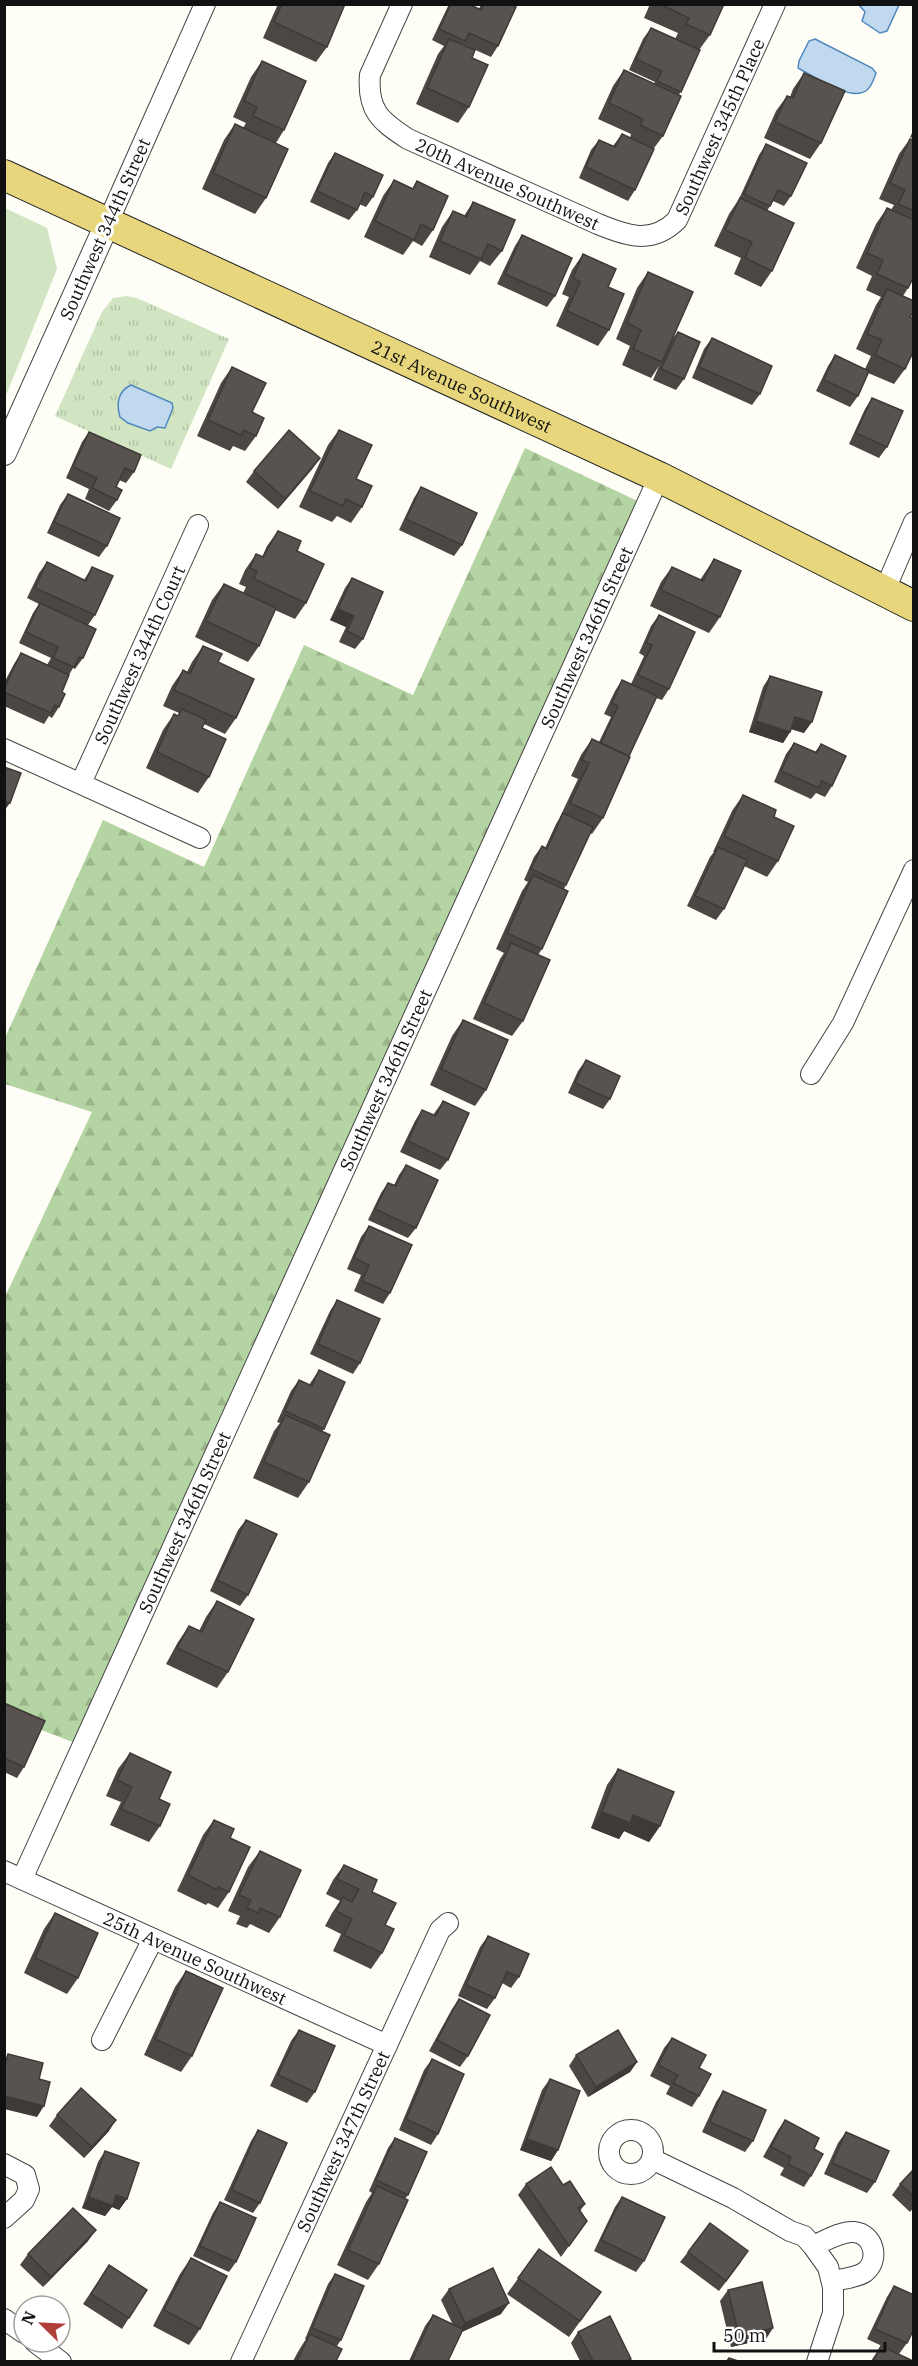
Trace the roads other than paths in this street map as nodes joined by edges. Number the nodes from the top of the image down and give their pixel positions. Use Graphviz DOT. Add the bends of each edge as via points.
graph roads {
  1 [pos="205,4"];
  2 [pos="402,4"];
  3 [pos="775,4"];
  4 [pos="4,175"];
  5 [pos="108,222"];
  6 [pos="650,236"];
  7 [pos="4,453"];
  8 [pos="659,477"];
  9 [pos="914,522"];
  10 [pos="198,525"];
  11 [pos="884,592"];
  12 [pos="914,606"];
  13 [pos="4,749"];
  14 [pos="81,783"];
  15 [pos="200,838"];
  16 [pos="914,870"];
  17 [pos="812,1074"];
  18 [pos="13,1875"];
  19 [pos="448,1923"];
  20 [pos="153,1939"];
  21 [pos="102,2040"];
  22 [pos="387,2045"];
  23 [pos="652,2160"];
  24 [pos="4,2164"];
  25 [pos="4,2218"];
  26 [pos="813,2246"];
  27 [pos="833,2284"];
  28 [pos="241,2361"];
  29 [pos="817,2361"];
  1 -- 5 [label="street, Southwest 344th Street"];
  2 -- 6 [label="street, 20th Avenue Southwest" via="370,75 375,112 387,125 408,140 597,224 626,234"];
  3 -- 6 [label="street, Southwest 345th Place" via="677,220 663,233"];
  4 -- 5 [label="main road, 21st Avenue Southwest"];
  5 -- 7 [label="street, Southwest 344th Street"];
  5 -- 8 [label="main road, 21st Avenue Southwest"];
  8 -- 11 [label="main road, 21st Avenue Southwest"];
  8 -- 18 [label="street, Southwest 346th Street"];
  9 -- 11 [label="street"];
  10 -- 14 [label="street, Southwest 344th Court"];
  11 -- 12 [label="main road, 21st Avenue Southwest"];
  13 -- 14 [label="street"];
  14 -- 15 [label="street"];
  16 -- 17 [label="street" via="843,1023"];
  18 -- 20 [label="street, 25th Avenue Southwest"];
  19 -- 22 [label="street, Southwest 347th Street" via="440,1930"];
  20 -- 21 [label="street"];
  20 -- 22 [label="street, 25th Avenue Southwest"];
  22 -- 28 [label="street, Southwest 347th Street"];
  23 -- 26 [label="street" via="733,2198 804,2236"];
  24 -- 25 [label="street" via="25,2175 29,2189 24,2200"];
  26 -- 27 [label="street" via="828,2267"];
  26 -- 27 [label="street" via="853,2232 861,2234 873,2247 872,2264 866,2271"];
  27 -- 29 [label="street" via="832,2313"];
}
